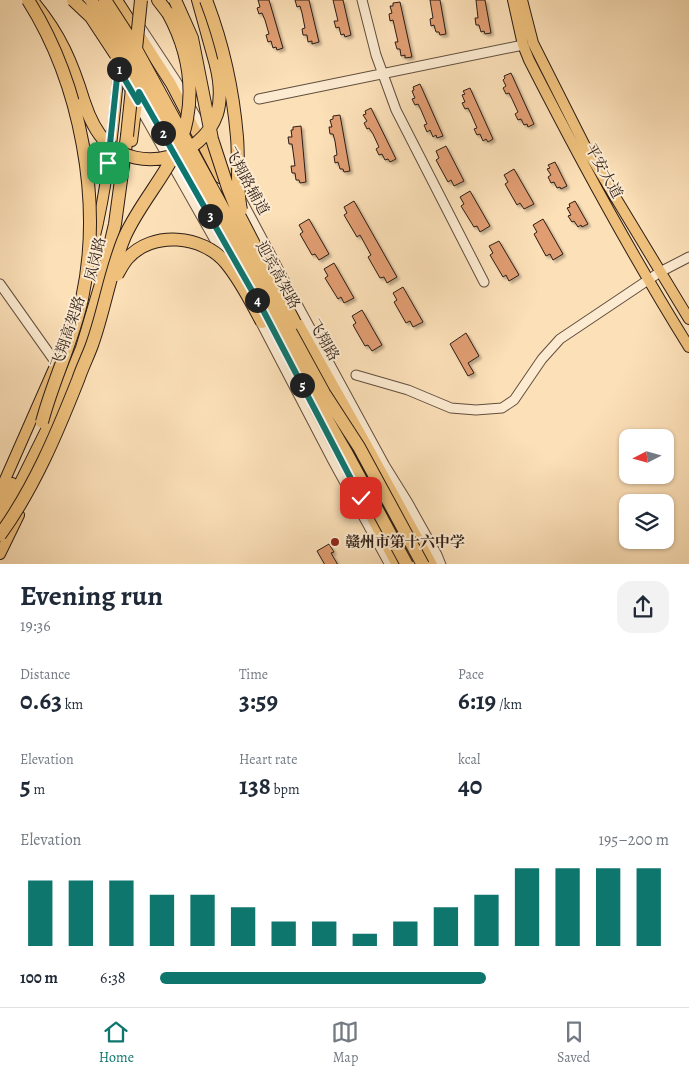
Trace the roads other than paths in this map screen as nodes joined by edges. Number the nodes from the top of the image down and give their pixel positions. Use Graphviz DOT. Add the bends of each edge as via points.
graph roads {
  1 [pos="30,0"];
  2 [pos="75,0"];
  3 [pos="86,0"];
  4 [pos="91,0"];
  5 [pos="105,0"];
  6 [pos="141,0"];
  7 [pos="146,0"];
  8 [pos="158,0"];
  9 [pos="175,0"];
  10 [pos="198,0"];
  11 [pos="206,0"];
  12 [pos="362,0"];
  13 [pos="513,0"];
  14 [pos="522,0"];
  15 [pos="124,2"];
  16 [pos="143,37"];
  17 [pos="523,45"];
  18 [pos="120,55"];
  19 [pos="118,68"];
  20 [pos="383,74"];
  21 [pos="139,97"];
  22 [pos="259,99"];
  23 [pos="123,136"];
  24 [pos="201,194"];
  25 [pos="246,226"];
  26 [pos="689,257"];
  27 [pos="660,272"];
  28 [pos="648,280"];
  29 [pos="484,282"];
  30 [pos="0,284"];
  31 [pos="104,305"];
  32 [pos="689,319"];
  33 [pos="689,347"];
  34 [pos="56,363"];
  35 [pos="356,375"];
  36 [pos="42,422"];
  37 [pos="359,447"];
  38 [pos="347,454"];
  39 [pos="0,491"];
  40 [pos="0,507"];
  41 [pos="0,526"];
  42 [pos="0,535"];
  43 [pos="0,554"];
  44 [pos="390,564"];
  45 [pos="397,564"];
  46 [pos="406,564"];
  47 [pos="425,564"];
  48 [pos="432,564"];
  49 [pos="441,564"];
  1 -- 10 [label="highway, bridge" via="50,23 66,52 88,115 99,134 127,155 147,160 167,158 186,150 204,135 216,116 220,96 219,75"];
  1 -- 36 [label="highway, bridge" via="69,87 83,149 88,204 88,256 82,299"];
  2 -- 19 [label="street"];
  2 -- 24 [label="highway, bridge" via="91,17 122,63 175,161"];
  3 -- 18 [label="main road"];
  4 -- 24 [label="highway, 迎宾高架路, bridge" via="120,44"];
  5 -- 37 [label="highway, 迎宾高架路, bridge" via="131,40 324,393"];
  6 -- 23 [label="highway, bridge"];
  7 -- 16 [label="main road, 凤岗路"];
  8 -- 31 [label="highway, bridge" via="176,28 187,61 190,83 187,119 177,148 125,236"];
  9 -- 25 [label="highway, bridge" via="192,38 222,172"];
  11 -- 25 [label="highway, bridge" via="222,48 232,94 240,205"];
  12 -- 20 [label="street"];
  13 -- 17 [label="main road, 平安大道"];
  14 -- 27 [label="main road, 平安大道" via="539,56 588,152"];
  15 -- 16 [label="main road, 飞翔路"];
  15 -- 18 [label="main road, 凤岗路"];
  15 -- 23 [label="highway, bridge"];
  16 -- 21 [label="main road, 凤岗路"];
  16 -- 48 [label="main road, 飞翔路" via="284,300"];
  16 -- 49 [label="street, 飞翔路辅道" via="176,81"];
  17 -- 20 [label="street"];
  17 -- 28 [label="main road, 平安大道" via="578,158"];
  18 -- 19 [label="main road, 凤岗路"];
  18 -- 21 [label="main road"];
  19 -- 21 [label="street"];
  19 -- 34 [label="main road, 凤岗路" via="98,226 72,323"];
  20 -- 22 [label="street"];
  20 -- 29 [label="street" via="396,110"];
  21 -- 43 [label="main road, 凤岗路" via="118,231 73,394"];
  21 -- 44 [label="street"];
  21 -- 45 [label="main road" via="264,312"];
  23 -- 36 [label="highway, 飞翔高架路, bridge" via="93,281 65,371"];
  23 -- 41 [label="highway, 飞翔高架路" via="115,224 94,312 54,416"];
  24 -- 38 [label="highway, 迎宾高架路, bridge"];
  25 -- 37 [label="highway, bridge"];
  26 -- 27 [label="street"];
  27 -- 28 [label="street"];
  27 -- 32 [label="main road, 平安大道"];
  28 -- 33 [label="main road, 平安大道"];
  28 -- 35 [label="street" via="560,340 542,359 514,400 502,408 452,408 408,390"];
  30 -- 34 [label="street"];
  31 -- 38 [label="highway, bridge" via="120,268 139,250 153,243 173,240 208,248 238,279 290,373"];
  31 -- 42 [label="highway, bridge" via="92,346 50,445"];
  34 -- 39 [label="main road, 凤岗路"];
  36 -- 40 [label="highway, 飞翔高架路"];
  37 -- 47 [label="highway, 迎宾高架路, bridge"];
  38 -- 46 [label="highway, 迎宾高架路, bridge"];
}
